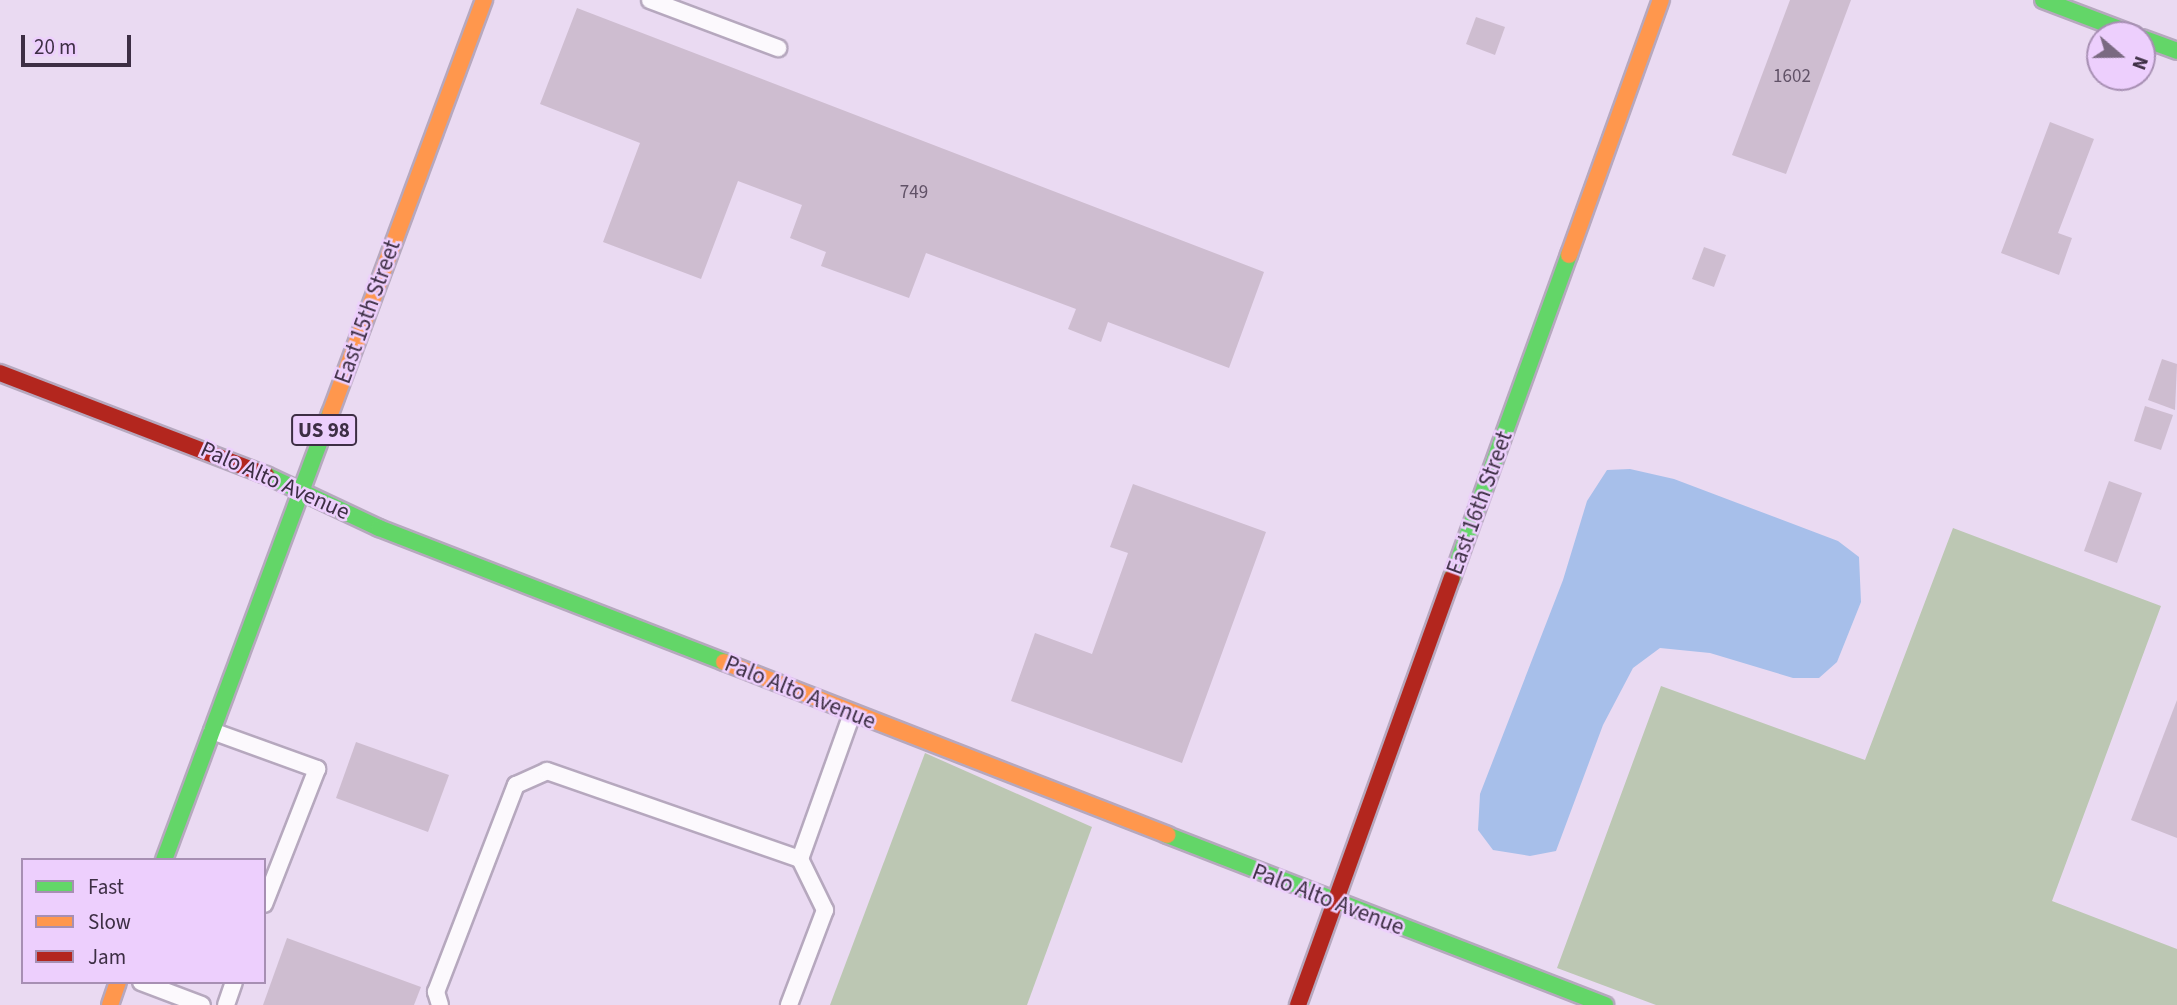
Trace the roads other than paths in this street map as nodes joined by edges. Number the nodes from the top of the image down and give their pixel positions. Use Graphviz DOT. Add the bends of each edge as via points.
graph roads {
  1 [pos="484,0"];
  2 [pos="650,0"];
  3 [pos="1661,0"];
  4 [pos="2043,0"];
  5 [pos="2098,21"];
  6 [pos="2156,43"];
  7 [pos="778,47"];
  8 [pos="2177,51"];
  9 [pos="0,373"];
  10 [pos="301,491"];
  11 [pos="852,714"];
  12 [pos="212,731"];
  13 [pos="165,858"];
  14 [pos="800,859"];
  15 [pos="266,899"];
  16 [pos="1336,904"];
  17 [pos="117,984"];
  18 [pos="146,984"];
  19 [pos="233,984"];
  20 [pos="110,1005"];
  21 [pos="202,1005"];
  22 [pos="226,1005"];
  23 [pos="440,1005"];
  24 [pos="789,1005"];
  25 [pos="1298,1005"];
  26 [pos="1605,1005"];
  1 -- 10 [label="street, East 15th Street / US 98"];
  2 -- 7 [label="lane"];
  3 -- 16 [label="street, East 16th Street"];
  4 -- 5 [label="street"];
  6 -- 8 [label="street"];
  9 -- 10 [label="street, Palo Alto Avenue" via="228,457"];
  10 -- 11 [label="street, Palo Alto Avenue" via="379,528"];
  10 -- 12 [label="street, East 15th Street / US 98"];
  11 -- 14 [label="lane"];
  11 -- 16 [label="street, Palo Alto Avenue"];
  12 -- 13 [label="street, East 15th Street / US 98"];
  12 -- 15 [label="lane" via="317,769"];
  14 -- 23 [label="lane" via="547,771 516,785 436,992"];
  14 -- 24 [label="lane" via="825,910"];
  16 -- 25 [label="street, East 16th Street"];
  16 -- 26 [label="street, Palo Alto Avenue"];
  17 -- 20 [label="street"];
  18 -- 21 [label="lane"];
  19 -- 22 [label="lane"];
}
